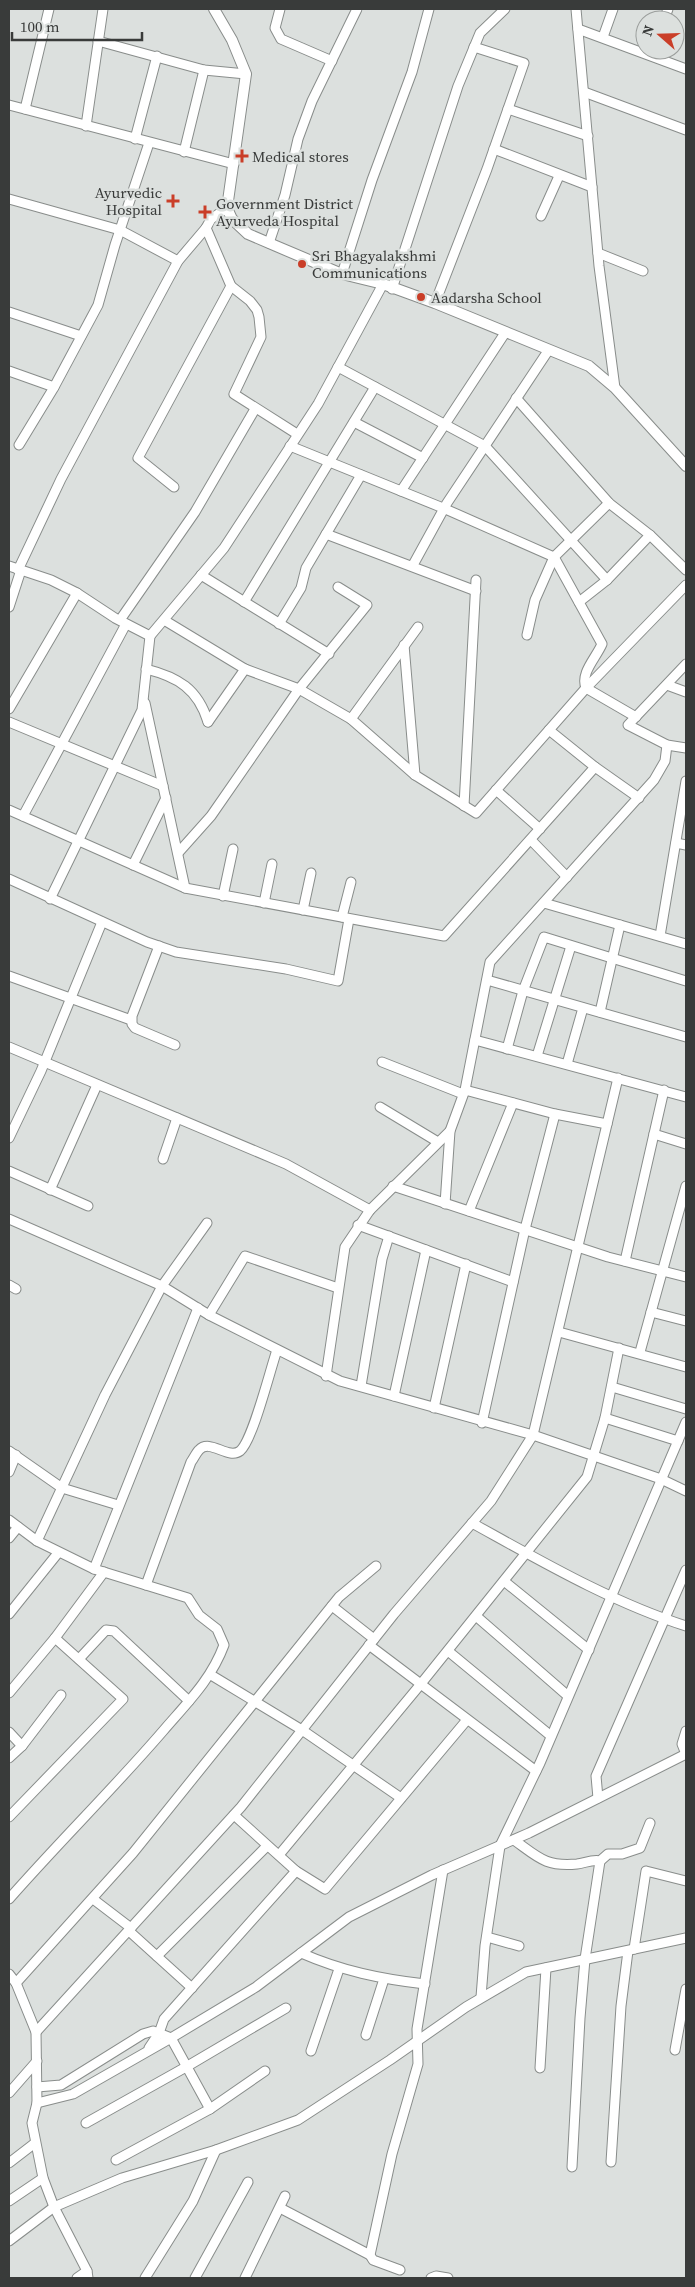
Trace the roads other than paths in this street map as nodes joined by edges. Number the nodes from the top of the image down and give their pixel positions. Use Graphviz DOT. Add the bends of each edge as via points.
graph roads {
  1 [pos="49,9"];
  2 [pos="103,9"];
  3 [pos="214,9"];
  4 [pos="280,9"];
  5 [pos="357,9"];
  6 [pos="429,9"];
  7 [pos="504,9"];
  8 [pos="576,9"];
  9 [pos="613,9"];
  10 [pos="578,29"];
  11 [pos="603,37"];
  12 [pos="98,41"];
  13 [pos="474,47"];
  14 [pos="635,47"];
  15 [pos="157,56"];
  16 [pos="667,60"];
  17 [pos="332,61"];
  18 [pos="686,69"];
  19 [pos="204,70"];
  20 [pos="246,74"];
  21 [pos="584,92"];
  22 [pos="9,105"];
  23 [pos="25,109"];
  24 [pos="508,109"];
  25 [pos="86,126"];
  26 [pos="686,130"];
  27 [pos="588,136"];
  28 [pos="134,139"];
  29 [pos="149,143"];
  30 [pos="494,149"];
  31 [pos="184,152"];
  32 [pos="234,164"];
  33 [pos="559,176"];
  34 [pos="592,187"];
  35 [pos="9,199"];
  36 [pos="227,208"];
  37 [pos="541,216"];
  38 [pos="206,228"];
  39 [pos="120,230"];
  40 [pos="269,243"];
  41 [pos="598,254"];
  42 [pos="178,261"];
  43 [pos="643,271"];
  44 [pos="342,274"];
  45 [pos="232,286"];
  46 [pos="387,286"];
  47 [pos="435,304"];
  48 [pos="9,312"];
  49 [pos="505,333"];
  50 [pos="81,336"];
  51 [pos="548,351"];
  52 [pos="338,367"];
  53 [pos="9,370"];
  54 [pos="54,387"];
  55 [pos="375,387"];
  56 [pos="615,388"];
  57 [pos="516,398"];
  58 [pos="255,409"];
  59 [pos="354,422"];
  60 [pos="446,425"];
  61 [pos="297,434"];
  62 [pos="19,445"];
  63 [pos="290,446"];
  64 [pos="485,446"];
  65 [pos="423,458"];
  66 [pos="685,460"];
  67 [pos="329,462"];
  68 [pos="361,475"];
  69 [pos="174,487"];
  70 [pos="401,491"];
  71 [pos="609,502"];
  72 [pos="444,508"];
  73 [pos="326,534"];
  74 [pos="650,535"];
  75 [pos="570,539"];
  76 [pos="554,557"];
  77 [pos="412,565"];
  78 [pos="9,566"];
  79 [pos="20,570"];
  80 [pos="686,570"];
  81 [pos="202,576"];
  82 [pos="476,580"];
  83 [pos="607,580"];
  84 [pos="686,585"];
  85 [pos="338,587"];
  86 [pos="476,591"];
  87 [pos="77,593"];
  88 [pos="244,602"];
  89 [pos="579,602"];
  90 [pos="9,608"];
  91 [pos="164,620"];
  92 [pos="123,622"];
  93 [pos="279,624"];
  94 [pos="418,627"];
  95 [pos="528,635"];
  96 [pos="150,636"];
  97 [pos="404,645"];
  98 [pos="329,654"];
  99 [pos="686,664"];
  100 [pos="146,669"];
  101 [pos="245,669"];
  102 [pos="667,685"];
  103 [pos="586,688"];
  104 [pos="299,689"];
  105 [pos="686,692"];
  106 [pos="143,695"];
  107 [pos="9,709"];
  108 [pos="636,717"];
  109 [pos="351,719"];
  110 [pos="9,722"];
  111 [pos="549,730"];
  112 [pos="61,744"];
  113 [pos="667,745"];
  114 [pos="686,748"];
  115 [pos="114,764"];
  116 [pos="596,767"];
  117 [pos="415,775"];
  118 [pos="686,781"];
  119 [pos="163,786"];
  120 [pos="496,790"];
  121 [pos="166,798"];
  122 [pos="639,798"];
  123 [pos="464,806"];
  124 [pos="9,810"];
  125 [pos="23,816"];
  126 [pos="540,829"];
  127 [pos="79,840"];
  128 [pos="531,840"];
  129 [pos="676,844"];
  130 [pos="686,845"];
  131 [pos="234,849"];
  132 [pos="178,853"];
  133 [pos="272,864"];
  134 [pos="133,865"];
  135 [pos="311,873"];
  136 [pos="567,877"];
  137 [pos="9,879"];
  138 [pos="351,882"];
  139 [pos="185,888"];
  140 [pos="223,896"];
  141 [pos="50,899"];
  142 [pos="264,903"];
  143 [pos="544,903"];
  144 [pos="303,910"];
  145 [pos="346,918"];
  146 [pos="102,922"];
  147 [pos="620,925"];
  148 [pos="660,936"];
  149 [pos="686,944"];
  150 [pos="159,946"];
  151 [pos="571,946"];
  152 [pos="612,958"];
  153 [pos="9,976"];
  154 [pos="487,980"];
  155 [pos="686,981"];
  156 [pos="523,990"];
  157 [pos="553,999"];
  158 [pos="70,1000"];
  159 [pos="584,1008"];
  160 [pos="600,1012"];
  161 [pos="131,1020"];
  162 [pos="686,1037"];
  163 [pos="475,1040"];
  164 [pos="175,1046"];
  165 [pos="9,1047"];
  166 [pos="507,1048"];
  167 [pos="537,1056"];
  168 [pos="44,1062"];
  169 [pos="382,1062"];
  170 [pos="567,1064"];
  171 [pos="618,1078"];
  172 [pos="97,1085"];
  173 [pos="664,1090"];
  174 [pos="464,1092"];
  175 [pos="686,1097"];
  176 [pos="513,1103"];
  177 [pos="380,1107"];
  178 [pos="555,1114"];
  179 [pos="177,1118"];
  180 [pos="607,1124"];
  181 [pos="450,1131"];
  182 [pos="654,1134"];
  183 [pos="9,1138"];
  184 [pos="438,1142"];
  185 [pos="686,1144"];
  186 [pos="163,1159"];
  187 [pos="9,1171"];
  188 [pos="393,1186"];
  189 [pos="686,1186"];
  190 [pos="50,1190"];
  191 [pos="445,1204"];
  192 [pos="88,1206"];
  193 [pos="370,1210"];
  194 [pos="469,1211"];
  195 [pos="9,1219"];
  196 [pos="207,1223"];
  197 [pos="358,1225"];
  198 [pos="525,1229"];
  199 [pos="389,1236"];
  200 [pos="579,1245"];
  201 [pos="426,1250"];
  202 [pos="625,1261"];
  203 [pos="466,1264"];
  204 [pos="664,1271"];
  205 [pos="686,1277"];
  206 [pos="513,1282"];
  207 [pos="162,1286"];
  208 [pos="338,1288"];
  209 [pos="198,1308"];
  210 [pos="651,1312"];
  211 [pos="209,1315"];
  212 [pos="686,1321"];
  213 [pos="559,1332"];
  214 [pos="619,1348"];
  215 [pos="277,1350"];
  216 [pos="640,1352"];
  217 [pos="686,1367"];
  218 [pos="326,1376"];
  219 [pos="361,1386"];
  220 [pos="612,1387"];
  221 [pos="394,1396"];
  222 [pos="434,1408"];
  223 [pos="686,1409"];
  224 [pos="605,1418"];
  225 [pos="482,1422"];
  226 [pos="686,1422"];
  227 [pos="533,1435"];
  228 [pos="678,1441"];
  229 [pos="12,1453"];
  230 [pos="594,1457"];
  231 [pos="9,1472"];
  232 [pos="662,1479"];
  233 [pos="62,1488"];
  234 [pos="686,1491"];
  235 [pos="118,1505"];
  236 [pos="9,1520"];
  237 [pos="472,1523"];
  238 [pos="18,1527"];
  239 [pos="9,1538"];
  240 [pos="37,1541"];
  241 [pos="58,1553"];
  242 [pos="527,1553"];
  243 [pos="376,1566"];
  244 [pos="94,1569"];
  245 [pos="686,1570"];
  246 [pos="104,1572"];
  247 [pos="504,1581"];
  248 [pos="146,1585"];
  249 [pos="612,1596"];
  250 [pos="332,1606"];
  251 [pos="9,1614"];
  252 [pos="476,1616"];
  253 [pos="665,1619"];
  254 [pos="686,1626"];
  255 [pos="55,1638"];
  256 [pos="372,1642"];
  257 [pos="589,1650"];
  258 [pos="448,1651"];
  259 [pos="79,1659"];
  260 [pos="211,1675"];
  261 [pos="420,1685"];
  262 [pos="9,1693"];
  263 [pos="61,1695"];
  264 [pos="568,1696"];
  265 [pos="189,1701"];
  266 [pos="254,1702"];
  267 [pos="466,1721"];
  268 [pos="302,1730"];
  269 [pos="9,1732"];
  270 [pos="686,1732"];
  271 [pos="551,1736"];
  272 [pos="22,1746"];
  273 [pos="686,1754"];
  274 [pos="9,1758"];
  275 [pos="354,1765"];
  276 [pos="536,1771"];
  277 [pos="402,1798"];
  278 [pos="598,1798"];
  279 [pos="234,1815"];
  280 [pos="9,1818"];
  281 [pos="650,1824"];
  282 [pos="514,1840"];
  283 [pos="267,1846"];
  284 [pos="500,1846"];
  285 [pos="279,1855"];
  286 [pos="600,1862"];
  287 [pos="443,1870"];
  288 [pos="296,1871"];
  289 [pos="686,1881"];
  290 [pos="9,1899"];
  291 [pos="93,1899"];
  292 [pos="130,1930"];
  293 [pos="486,1937"];
  294 [pos="686,1938"];
  295 [pos="520,1946"];
  296 [pos="631,1950"];
  297 [pos="301,1953"];
  298 [pos="157,1956"];
  299 [pos="586,1959"];
  300 [pos="546,1968"];
  301 [pos="339,1969"];
  302 [pos="384,1979"];
  303 [pos="12,1981"];
  304 [pos="425,1984"];
  305 [pos="192,1988"];
  306 [pos="686,1989"];
  307 [pos="481,1997"];
  308 [pos="286,2008"];
  309 [pos="36,2032"];
  310 [pos="159,2033"];
  311 [pos="366,2035"];
  312 [pos="171,2038"];
  313 [pos="418,2042"];
  314 [pos="675,2050"];
  315 [pos="147,2051"];
  316 [pos="311,2051"];
  317 [pos="37,2061"];
  318 [pos="186,2067"];
  319 [pos="540,2068"];
  320 [pos="265,2071"];
  321 [pos="37,2087"];
  322 [pos="9,2093"];
  323 [pos="37,2103"];
  324 [pos="210,2109"];
  325 [pos="86,2123"];
  326 [pos="36,2143"];
  327 [pos="216,2150"];
  328 [pos="116,2160"];
  329 [pos="611,2162"];
  330 [pos="9,2163"];
  331 [pos="572,2167"];
  332 [pos="43,2178"];
  333 [pos="248,2182"];
  334 [pos="285,2196"];
  335 [pos="9,2201"];
  336 [pos="54,2207"];
  337 [pos="280,2208"];
  338 [pos="9,2241"];
  339 [pos="370,2255"];
  340 [pos="400,2270"];
  341 [pos="88,2275"];
  342 [pos="77,2278"];
  343 [pos="145,2278"];
  344 [pos="195,2278"];
  345 [pos="245,2278"];
  346 [pos="431,2278"];
  347 [pos="448,2278"];
  1 -- 23 [label="street"];
  2 -- 12 [label="street"];
  3 -- 20 [label="street"];
  4 -- 17 [label="street" via="275,28 282,39"];
  5 -- 17 [label="street"];
  6 -- 44 [label="street" via="412,72"];
  7 -- 13 [label="street" via="480,33"];
  8 -- 10 [label="street"];
  9 -- 11 [label="street"];
  10 -- 11 [label="street"];
  10 -- 21 [label="street"];
  11 -- 14 [label="street"];
  12 -- 15 [label="street"];
  12 -- 25 [label="street"];
  13 -- 24 [label="street" via="524,63"];
  13 -- 46 [label="street"];
  15 -- 19 [label="street"];
  15 -- 28 [label="street"];
  16 -- 18 [label="street"];
  17 -- 40 [label="street" via="298,139 285,195"];
  19 -- 20 [label="street"];
  19 -- 31 [label="street"];
  20 -- 32 [label="street"];
  21 -- 26 [label="street"];
  21 -- 27 [label="street"];
  22 -- 23 [label="street"];
  23 -- 25 [label="street"];
  24 -- 27 [label="street"];
  24 -- 30 [label="street"];
  25 -- 28 [label="street"];
  27 -- 34 [label="street"];
  28 -- 29 [label="street"];
  29 -- 31 [label="street"];
  29 -- 39 [label="street"];
  30 -- 33 [label="street"];
  30 -- 47 [label="street"];
  31 -- 32 [label="street"];
  32 -- 36 [label="street"];
  33 -- 34 [label="street"];
  33 -- 37 [label="street"];
  34 -- 41 [label="street"];
  35 -- 39 [label="street"];
  36 -- 38 [label="street" via="211,219"];
  36 -- 40 [label="street" via="232,219 248,234"];
  38 -- 42 [label="street"];
  38 -- 45 [label="street"];
  39 -- 42 [label="street"];
  39 -- 50 [label="street" via="98,305"];
  40 -- 44 [label="street"];
  41 -- 43 [label="street"];
  41 -- 56 [label="street"];
  42 -- 79 [label="street" via="61,479"];
  44 -- 46 [label="street"];
  45 -- 58 [label="street" via="250,301 259,317 261,337 234,394"];
  45 -- 69 [label="street" via="138,458"];
  46 -- 47 [label="street"];
  46 -- 52 [label="street"];
  47 -- 49 [label="street"];
  48 -- 50 [label="street"];
  49 -- 51 [label="street"];
  49 -- 60 [label="street"];
  50 -- 54 [label="street"];
  51 -- 56 [label="street" via="588,366"];
  51 -- 57 [label="street"];
  52 -- 55 [label="street"];
  52 -- 61 [label="street"];
  53 -- 54 [label="street"];
  54 -- 62 [label="street"];
  55 -- 59 [label="street"];
  55 -- 60 [label="street"];
  56 -- 66 [label="street"];
  57 -- 64 [label="street"];
  57 -- 71 [label="street"];
  58 -- 61 [label="street"];
  58 -- 92 [label="street" via="195,512"];
  59 -- 65 [label="street"];
  59 -- 67 [label="street"];
  60 -- 64 [label="street"];
  60 -- 65 [label="street"];
  61 -- 63 [label="street"];
  63 -- 67 [label="street"];
  63 -- 81 [label="street" via="224,548"];
  64 -- 72 [label="street"];
  64 -- 75 [label="street"];
  65 -- 70 [label="street"];
  67 -- 68 [label="street"];
  67 -- 88 [label="street"];
  68 -- 70 [label="street"];
  68 -- 73 [label="street"];
  70 -- 72 [label="street"];
  71 -- 74 [label="street"];
  71 -- 75 [label="street"];
  72 -- 76 [label="street"];
  72 -- 77 [label="street"];
  73 -- 77 [label="street"];
  73 -- 93 [label="street" via="306,568 301,588"];
  74 -- 80 [label="street"];
  74 -- 83 [label="street"];
  75 -- 76 [label="street"];
  75 -- 83 [label="street"];
  76 -- 89 [label="street"];
  76 -- 95 [label="street" via="535,600"];
  77 -- 86 [label="street"];
  78 -- 79 [label="street"];
  79 -- 87 [label="street"];
  79 -- 90 [label="street"];
  81 -- 88 [label="street"];
  81 -- 91 [label="street"];
  82 -- 86 [label="street"];
  83 -- 89 [label="street"];
  84 -- 103 [label="street"];
  85 -- 98 [label="street" via="367,605"];
  86 -- 123 [label="street"];
  87 -- 92 [label="street"];
  87 -- 107 [label="street"];
  88 -- 93 [label="street"];
  89 -- 103 [label="street" via="602,644 586,670"];
  91 -- 96 [label="street"];
  91 -- 101 [label="street"];
  92 -- 96 [label="street"];
  92 -- 112 [label="street"];
  93 -- 98 [label="street"];
  94 -- 97 [label="street"];
  96 -- 100 [label="street"];
  97 -- 109 [label="street"];
  97 -- 117 [label="street"];
  98 -- 104 [label="street"];
  99 -- 102 [label="street"];
  100 -- 101 [label="street" via="168,674 194,694 203,706 208,722"];
  100 -- 106 [label="street"];
  101 -- 104 [label="street"];
  102 -- 105 [label="street"];
  102 -- 108 [label="street"];
  103 -- 108 [label="street"];
  103 -- 111 [label="street"];
  104 -- 109 [label="street"];
  104 -- 132 [label="street" via="211,816"];
  106 -- 115 [label="street" via="142,710"];
  106 -- 119 [label="street"];
  108 -- 113 [label="street" via="628,726"];
  109 -- 117 [label="street"];
  110 -- 112 [label="street"];
  111 -- 116 [label="street"];
  111 -- 120 [label="street"];
  112 -- 115 [label="street"];
  112 -- 125 [label="street"];
  113 -- 114 [label="street"];
  113 -- 122 [label="street" via="665,761"];
  115 -- 119 [label="street"];
  115 -- 127 [label="street"];
  116 -- 122 [label="street"];
  116 -- 126 [label="street"];
  117 -- 123 [label="street"];
  118 -- 129 [label="street"];
  119 -- 121 [label="street"];
  120 -- 123 [label="street" via="476,813"];
  120 -- 126 [label="street"];
  121 -- 132 [label="street"];
  121 -- 134 [label="street"];
  122 -- 136 [label="street"];
  124 -- 125 [label="street"];
  125 -- 127 [label="street"];
  126 -- 128 [label="street"];
  127 -- 134 [label="street"];
  127 -- 141 [label="street"];
  128 -- 136 [label="street"];
  128 -- 145 [label="street" via="444,936"];
  129 -- 130 [label="street"];
  129 -- 148 [label="street"];
  131 -- 140 [label="street"];
  132 -- 139 [label="street"];
  133 -- 142 [label="street"];
  134 -- 139 [label="street"];
  135 -- 144 [label="street"];
  136 -- 143 [label="street"];
  137 -- 141 [label="street"];
  138 -- 145 [label="street"];
  139 -- 140 [label="street"];
  140 -- 142 [label="street"];
  141 -- 146 [label="street"];
  142 -- 144 [label="street"];
  143 -- 147 [label="street"];
  143 -- 154 [label="street" via="490,962"];
  144 -- 145 [label="street"];
  145 -- 150 [label="street" via="338,981"];
  146 -- 150 [label="street"];
  146 -- 158 [label="street"];
  147 -- 148 [label="street"];
  147 -- 152 [label="street"];
  148 -- 149 [label="street"];
  150 -- 161 [label="street"];
  151 -- 152 [label="street"];
  151 -- 156 [label="street" via="544,937"];
  151 -- 157 [label="street"];
  152 -- 155 [label="street"];
  152 -- 160 [label="street"];
  153 -- 158 [label="street"];
  154 -- 156 [label="street"];
  154 -- 163 [label="street"];
  156 -- 157 [label="street"];
  156 -- 166 [label="street"];
  157 -- 159 [label="street"];
  157 -- 167 [label="street"];
  158 -- 161 [label="street"];
  158 -- 168 [label="street"];
  159 -- 160 [label="street"];
  159 -- 170 [label="street"];
  160 -- 162 [label="street"];
  161 -- 164 [label="street" via="135,1028"];
  163 -- 166 [label="street"];
  163 -- 174 [label="street"];
  165 -- 168 [label="street"];
  166 -- 167 [label="street"];
  167 -- 170 [label="street"];
  168 -- 172 [label="street"];
  168 -- 183 [label="street"];
  169 -- 174 [label="street"];
  170 -- 171 [label="street"];
  171 -- 173 [label="street"];
  171 -- 180 [label="street"];
  172 -- 179 [label="street"];
  172 -- 190 [label="street"];
  173 -- 175 [label="street"];
  173 -- 182 [label="street"];
  174 -- 176 [label="street"];
  174 -- 181 [label="street"];
  176 -- 178 [label="street"];
  176 -- 194 [label="street"];
  177 -- 184 [label="street"];
  178 -- 180 [label="street"];
  178 -- 198 [label="street"];
  179 -- 186 [label="street"];
  179 -- 193 [label="street" via="286,1164"];
  180 -- 200 [label="street"];
  181 -- 184 [label="street"];
  181 -- 191 [label="street"];
  182 -- 185 [label="street"];
  182 -- 202 [label="street"];
  184 -- 188 [label="street"];
  187 -- 190 [label="street"];
  188 -- 191 [label="street"];
  188 -- 193 [label="street"];
  189 -- 204 [label="street"];
  190 -- 192 [label="street"];
  191 -- 194 [label="street"];
  193 -- 197 [label="street"];
  194 -- 198 [label="street"];
  195 -- 207 [label="street"];
  196 -- 207 [label="street"];
  197 -- 199 [label="street"];
  197 -- 208 [label="street" via="345,1247"];
  198 -- 200 [label="street"];
  198 -- 206 [label="street"];
  199 -- 201 [label="street"];
  199 -- 219 [label="street" via="382,1259"];
  200 -- 202 [label="street"];
  200 -- 213 [label="street"];
  201 -- 203 [label="street"];
  201 -- 221 [label="street"];
  202 -- 204 [label="street"];
  203 -- 206 [label="street"];
  203 -- 222 [label="street"];
  204 -- 205 [label="street"];
  204 -- 210 [label="street"];
  206 -- 225 [label="street"];
  207 -- 209 [label="street"];
  207 -- 233 [label="street" via="104,1395"];
  208 -- 211 [label="street" via="245,1256"];
  208 -- 218 [label="street"];
  209 -- 211 [label="street"];
  209 -- 235 [label="street"];
  210 -- 212 [label="street"];
  210 -- 216 [label="street"];
  211 -- 215 [label="street"];
  213 -- 214 [label="street"];
  213 -- 227 [label="street"];
  214 -- 216 [label="street"];
  214 -- 220 [label="street"];
  215 -- 218 [label="street"];
  215 -- 248 [label="street" via="250,1436 240,1450 236,1453 205,1446 191,1462"];
  216 -- 217 [label="street"];
  218 -- 219 [label="street"];
  219 -- 221 [label="street"];
  220 -- 223 [label="street"];
  220 -- 224 [label="street"];
  221 -- 222 [label="street"];
  222 -- 225 [label="street"];
  224 -- 228 [label="street"];
  224 -- 230 [label="street"];
  225 -- 227 [label="street"];
  226 -- 228 [label="street"];
  227 -- 230 [label="street"];
  227 -- 237 [label="street" via="491,1500"];
  228 -- 232 [label="street"];
  229 -- 231 [label="street"];
  229 -- 233 [label="street"];
  230 -- 232 [label="street"];
  230 -- 242 [label="street" via="587,1477"];
  232 -- 234 [label="street"];
  232 -- 249 [label="street"];
  233 -- 235 [label="street"];
  233 -- 240 [label="street"];
  235 -- 244 [label="street"];
  236 -- 238 [label="street"];
  237 -- 242 [label="street"];
  237 -- 256 [label="street"];
  238 -- 239 [label="street"];
  238 -- 240 [label="street"];
  240 -- 241 [label="street"];
  241 -- 244 [label="street"];
  241 -- 251 [label="street"];
  242 -- 247 [label="street"];
  242 -- 249 [label="street"];
  243 -- 250 [label="street"];
  244 -- 246 [label="street"];
  245 -- 253 [label="street"];
  246 -- 248 [label="street"];
  246 -- 255 [label="street"];
  247 -- 252 [label="street"];
  247 -- 257 [label="street"];
  248 -- 260 [label="street" via="188,1598 199,1615 217,1628 224,1645"];
  249 -- 253 [label="street"];
  249 -- 257 [label="street"];
  250 -- 256 [label="street"];
  250 -- 266 [label="street"];
  252 -- 258 [label="street"];
  252 -- 264 [label="street"];
  253 -- 254 [label="street"];
  253 -- 278 [label="street" via="596,1776"];
  255 -- 259 [label="street"];
  255 -- 262 [label="street"];
  256 -- 261 [label="street"];
  256 -- 268 [label="street"];
  257 -- 264 [label="street"];
  258 -- 261 [label="street"];
  258 -- 271 [label="street"];
  259 -- 265 [label="street" via="106,1630 114,1631"];
  259 -- 280 [label="street" via="123,1699"];
  260 -- 265 [label="street"];
  260 -- 266 [label="street"];
  261 -- 267 [label="street"];
  261 -- 275 [label="street"];
  263 -- 272 [label="street"];
  264 -- 271 [label="street"];
  265 -- 290 [label="street"];
  266 -- 268 [label="street"];
  266 -- 291 [label="street"];
  267 -- 276 [label="street"];
  267 -- 277 [label="street"];
  268 -- 275 [label="street"];
  268 -- 279 [label="street"];
  269 -- 272 [label="street"];
  270 -- 273 [label="street" via="682,1744"];
  271 -- 276 [label="street"];
  272 -- 274 [label="street"];
  273 -- 278 [label="street"];
  275 -- 277 [label="street"];
  275 -- 285 [label="street"];
  276 -- 284 [label="street"];
  277 -- 288 [label="street" via="325,1889"];
  278 -- 282 [label="street"];
  279 -- 283 [label="street"];
  279 -- 292 [label="street"];
  281 -- 286 [label="street" via="640,1848 622,1854 608,1854"];
  282 -- 284 [label="street"];
  282 -- 286 [label="street" via="545,1862"];
  283 -- 285 [label="street"];
  283 -- 298 [label="street"];
  284 -- 287 [label="street"];
  284 -- 293 [label="street"];
  285 -- 288 [label="street"];
  286 -- 299 [label="street"];
  287 -- 297 [label="street" via="349,1917"];
  287 -- 304 [label="street"];
  288 -- 305 [label="street"];
  289 -- 296 [label="street" via="646,1871"];
  291 -- 292 [label="street"];
  291 -- 303 [label="street"];
  292 -- 298 [label="street"];
  292 -- 309 [label="street"];
  293 -- 295 [label="street"];
  293 -- 307 [label="street"];
  294 -- 296 [label="street"];
  296 -- 299 [label="street"];
  296 -- 329 [label="street" via="621,2006"];
  297 -- 301 [label="street"];
  297 -- 312 [label="street" via="256,1988"];
  298 -- 305 [label="street"];
  299 -- 300 [label="street"];
  299 -- 331 [label="street"];
  300 -- 307 [label="street" via="526,1972"];
  300 -- 319 [label="street"];
  301 -- 302 [label="street"];
  301 -- 316 [label="street"];
  302 -- 304 [label="street"];
  302 -- 311 [label="street"];
  303 -- 309 [label="street"];
  304 -- 313 [label="street" via="417,2028"];
  305 -- 310 [label="street" via="164,2019"];
  306 -- 314 [label="street"];
  307 -- 313 [label="street"];
  308 -- 318 [label="street"];
  309 -- 317 [label="street"];
  310 -- 312 [label="street"];
  310 -- 315 [label="street"];
  310 -- 321 [label="street" via="143,2034 61,2085"];
  312 -- 315 [label="street"];
  312 -- 318 [label="street"];
  313 -- 327 [label="street" via="298,2120"];
  313 -- 339 [label="street" via="418,2064 392,2154"];
  315 -- 323 [label="street" via="73,2094"];
  317 -- 321 [label="street"];
  317 -- 322 [label="street"];
  318 -- 324 [label="street"];
  318 -- 325 [label="street"];
  320 -- 324 [label="street"];
  321 -- 323 [label="street"];
  323 -- 326 [label="street" via="32,2123"];
  324 -- 328 [label="street"];
  326 -- 330 [label="street"];
  326 -- 332 [label="street"];
  327 -- 336 [label="street" via="122,2178"];
  327 -- 343 [label="street" via="193,2201"];
  332 -- 335 [label="street"];
  332 -- 336 [label="street"];
  333 -- 344 [label="street"];
  334 -- 337 [label="street"];
  336 -- 338 [label="street"];
  336 -- 341 [label="street"];
  337 -- 339 [label="street"];
  337 -- 345 [label="street"];
  339 -- 340 [label="street" via="373,2260"];
  341 -- 342 [label="street"];
  346 -- 347 [label="street"];
}
